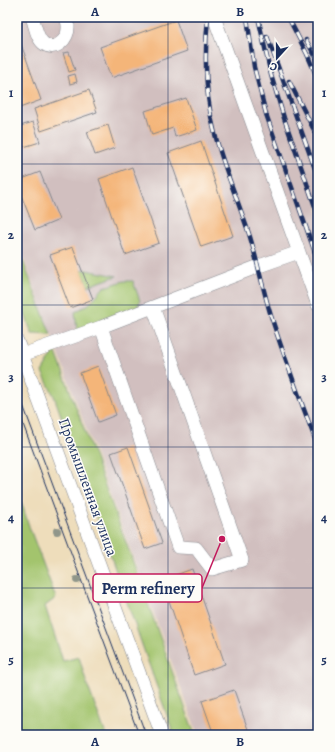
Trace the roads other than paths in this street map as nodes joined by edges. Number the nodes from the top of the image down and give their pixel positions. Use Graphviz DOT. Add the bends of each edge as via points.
graph roads {
  1 [pos="32,17"];
  2 [pos="66,17"];
  3 [pos="214,17"];
  4 [pos="299,252"];
  5 [pos="318,305"];
  6 [pos="153,307"];
  7 [pos="101,327"];
  8 [pos="17,340"];
  9 [pos="22,355"];
  10 [pos="162,735"];
  1 -- 2 [label="street" via="42,42 54,47 65,40 68,32"];
  3 -- 4 [label="street"];
  4 -- 5 [label="street"];
  4 -- 6 [label="street"];
  6 -- 7 [label="street"];
  6 -- 7 [label="street" via="242,560 212,569 196,548 178,547"];
  7 -- 9 [label="street"];
  8 -- 9 [label="street, Промышленная улица"];
  9 -- 10 [label="street, Промышленная улица"];
}
